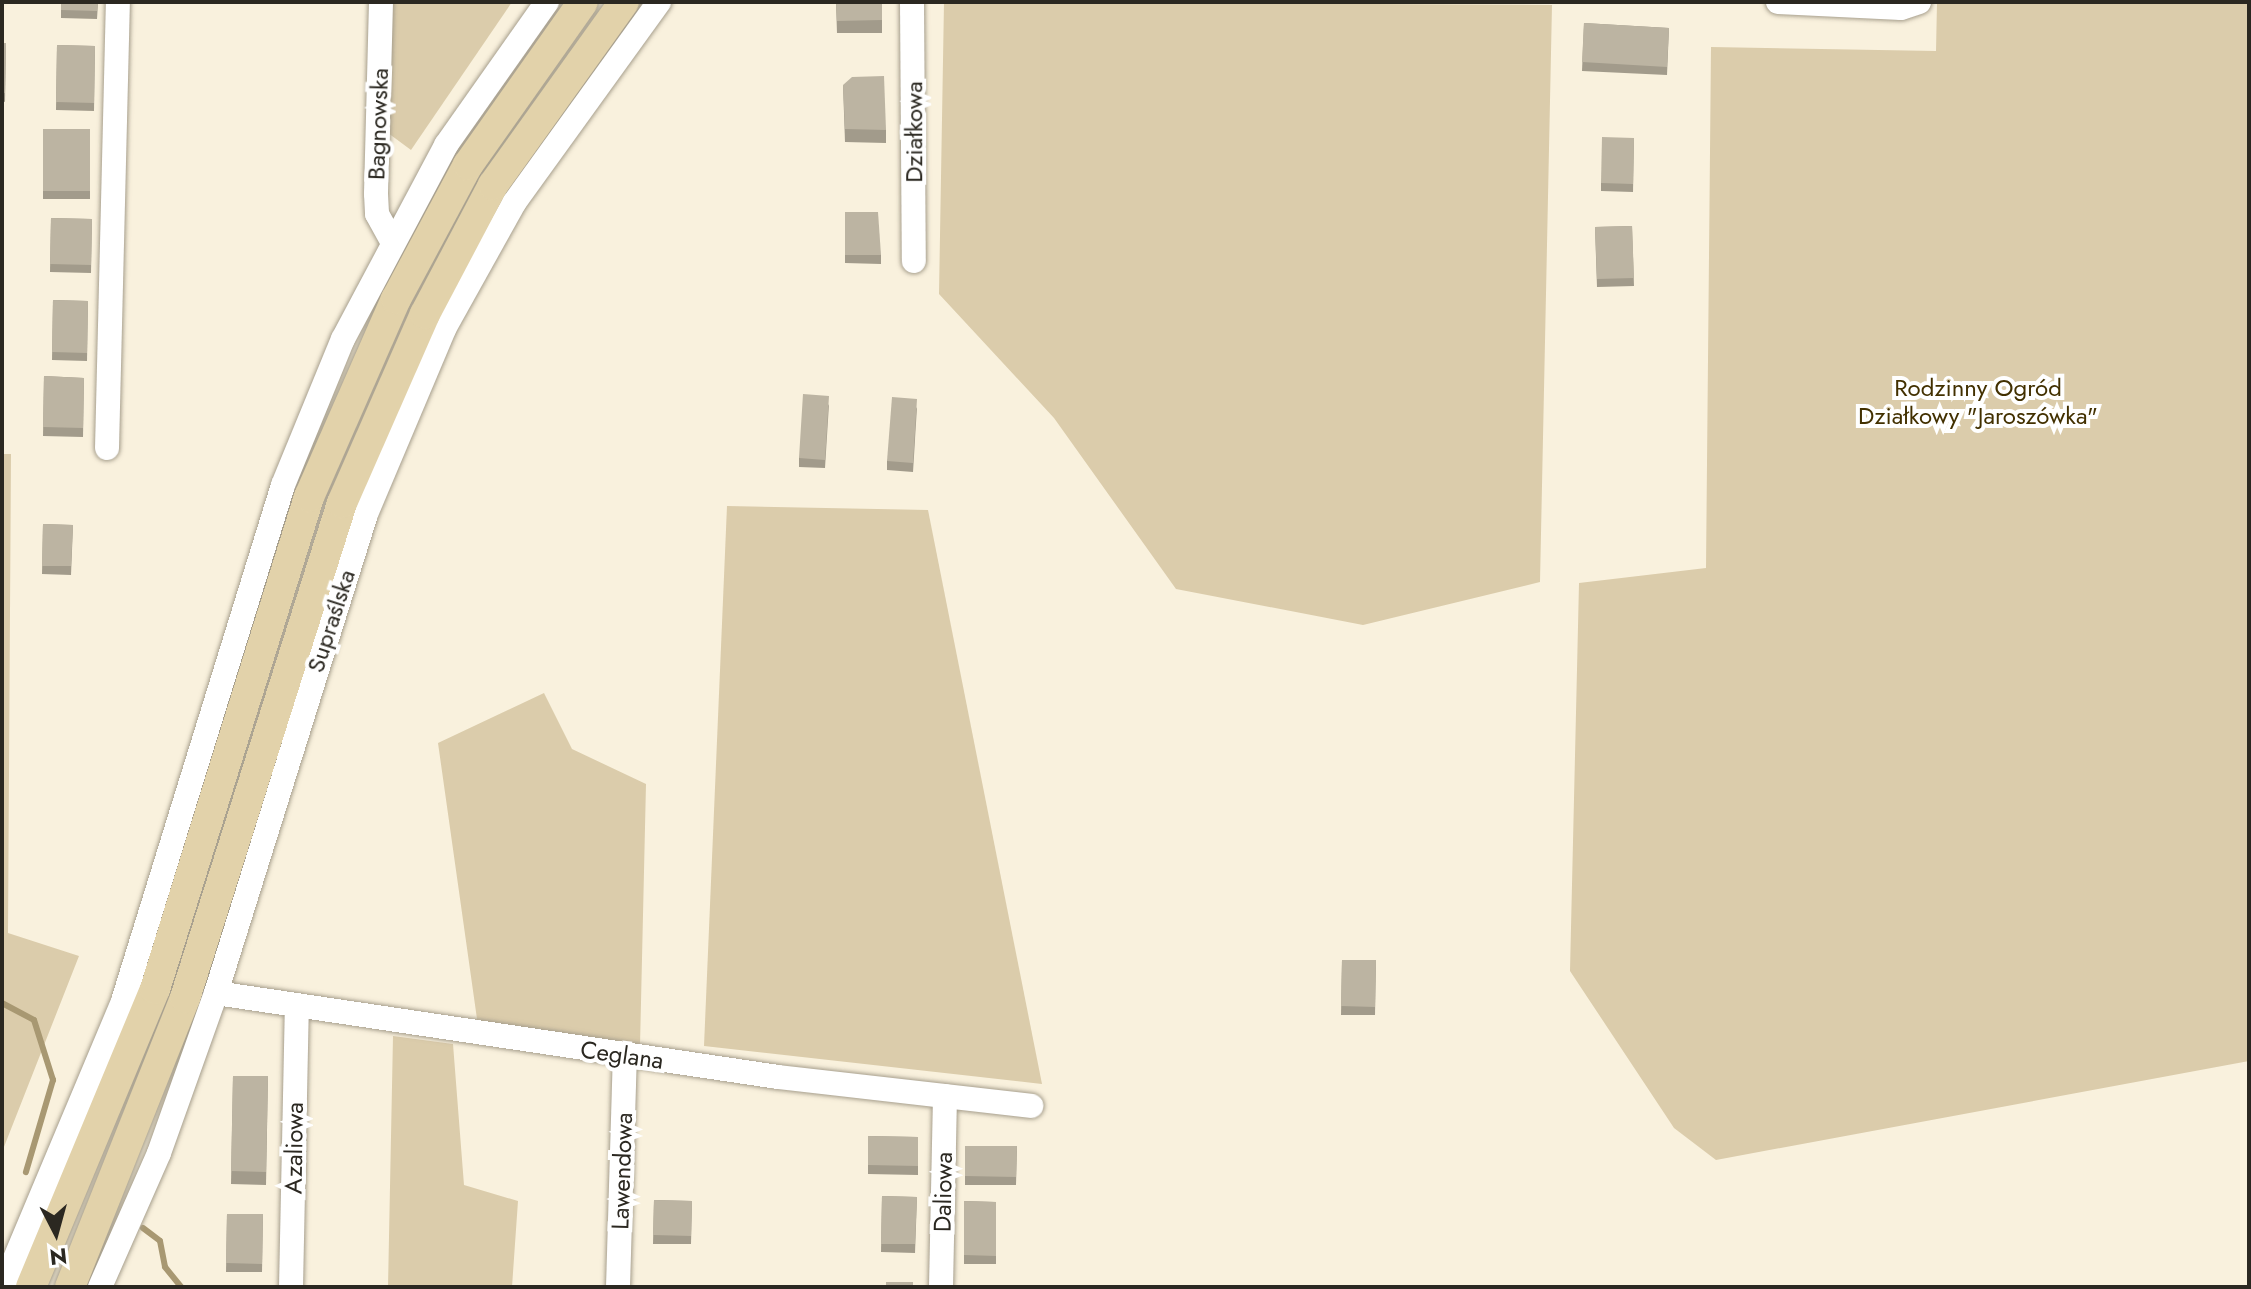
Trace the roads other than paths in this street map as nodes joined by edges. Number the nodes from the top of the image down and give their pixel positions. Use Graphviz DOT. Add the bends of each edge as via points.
graph roads {
  1 [pos="118,2"];
  2 [pos="381,2"];
  3 [pos="547,2"];
  4 [pos="583,2"];
  5 [pos="624,2"];
  6 [pos="659,2"];
  7 [pos="912,2"];
  8 [pos="1778,2"];
  9 [pos="1919,2"];
  10 [pos="392,241"];
  11 [pos="914,261"];
  12 [pos="107,448"];
  13 [pos="216,993"];
  14 [pos="297,1009"];
  15 [pos="625,1056"];
  16 [pos="945,1096"];
  17 [pos="1031,1106"];
  18 [pos="3,1287"];
  19 [pos="31,1287"];
  20 [pos="70,1287"];
  21 [pos="100,1287"];
  22 [pos="291,1287"];
  23 [pos="618,1287"];
  24 [pos="941,1287"];
  1 -- 12 [label="street"];
  2 -- 10 [label="street, Bagnowska" via="376,204"];
  3 -- 10 [label="street" via="446,145"];
  4 -- 19 [label="main road" via="468,165 396,299 315,482 155,989"];
  5 -- 20 [label="main road" via="493,185 425,314 342,503 185,998"];
  6 -- 13 [label="street, Supraślska" via="514,203 444,329 366,514"];
  7 -- 11 [label="street, Działkowa"];
  8 -- 9 [label="street" via="1901,8"];
  10 -- 18 [label="street" via="283,485 123,1001"];
  13 -- 14 [label="street, Ceglana"];
  13 -- 21 [label="street, Supraślska" via="159,1153"];
  14 -- 15 [label="street, Ceglana"];
  14 -- 22 [label="street, Azaliowa"];
  15 -- 16 [label="street, Ceglana"];
  15 -- 23 [label="street, Lawendowa"];
  16 -- 17 [label="street, Ceglana"];
  16 -- 24 [label="street, Daliowa"];
}
